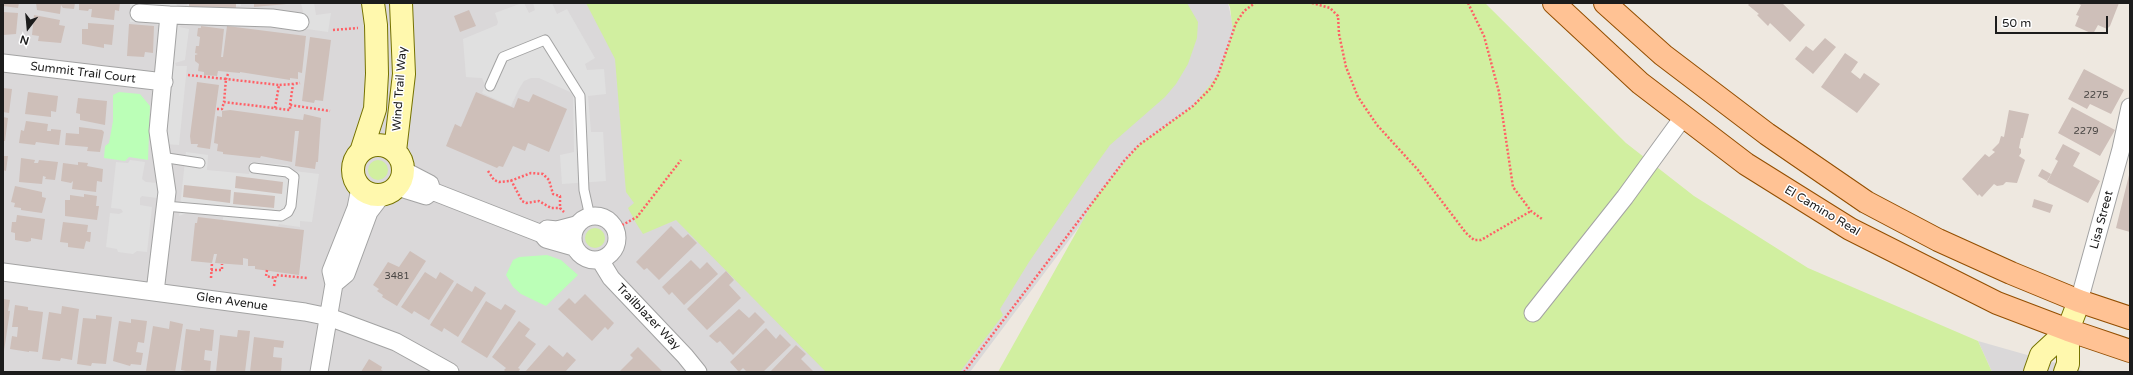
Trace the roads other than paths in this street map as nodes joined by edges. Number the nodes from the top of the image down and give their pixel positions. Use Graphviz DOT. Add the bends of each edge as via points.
graph roads {
  1 [pos="373,3"];
  2 [pos="401,3"];
  3 [pos="1554,3"];
  4 [pos="1605,3"];
  5 [pos="139,13"];
  6 [pos="169,15"];
  7 [pos="300,22"];
  8 [pos="3,63"];
  9 [pos="164,82"];
  10 [pos="490,86"];
  11 [pos="2130,107"];
  12 [pos="1684,116"];
  13 [pos="362,149"];
  14 [pos="2125,150"];
  15 [pos="395,151"];
  16 [pos="161,157"];
  17 [pos="200,163"];
  18 [pos="254,168"];
  19 [pos="395,184"];
  20 [pos="360,188"];
  21 [pos="165,206"];
  22 [pos="577,219"];
  23 [pos="542,234"];
  24 [pos="574,247"];
  25 [pos="600,260"];
  26 [pos="3,272"];
  27 [pos="334,284"];
  28 [pos="155,292"];
  29 [pos="2079,301"];
  30 [pos="1533,313"];
  31 [pos="329,317"];
  32 [pos="2130,318"];
  33 [pos="2068,330"];
  34 [pos="2130,351"];
  35 [pos="319,372"];
  36 [pos="450,372"];
  37 [pos="698,372"];
  38 [pos="2035,372"];
  39 [pos="2065,372"];
  1 -- 13 [label="street, Wind Trail Way" via="377,74 375,109"];
  2 -- 15 [label="street, Wind Trail Way" via="404,74"];
  3 -- 12 [label="main road, El Camino Real" via="1640,83"];
  4 -- 29 [label="main road" via="1663,55 1767,134 1866,202 2010,274"];
  5 -- 6 [label="street"];
  6 -- 7 [label="street" via="272,18"];
  6 -- 9 [label="street"];
  8 -- 9 [label="street, Summit Trail Court"];
  9 -- 16 [label="street" via="158,131"];
  10 -- 22 [label="lane" via="503,57 545,40 580,96 584,190"];
  11 -- 14 [label="street, Lisa Street"];
  12 -- 30 [label="street" via="1625,197"];
  12 -- 33 [label="main road, El Camino Real" via="1746,164 1850,229 1997,303"];
  13 -- 15 [label="street, Wind Trail Way" via="379,144"];
  13 -- 20 [label="street, Wind Trail Way" via="356,156 352,172"];
  14 -- 29 [label="street, Lisa Street"];
  15 -- 19 [label="street" via="401,158"];
  16 -- 17 [label="lane"];
  16 -- 21 [label="street" via="167,192"];
  18 -- 21 [label="lane" via="287,172 294,177 288,212 281,216"];
  19 -- 20 [label="street" via="374,195"];
  19 -- 23 [label="street" via="426,196 432,191"];
  19 -- 27 [label="street" via="369,212 346,274"];
  20 -- 27 [label="street" via="356,208 331,271"];
  21 -- 28 [label="street"];
  22 -- 23 [label="street" via="557,230 547,229"];
  22 -- 24 [label="street"];
  22 -- 25 [label="street" via="604,218 615,229 615,247 612,253"];
  23 -- 24 [label="street" via="546,239"];
  24 -- 25 [label="street" via="582,257"];
  25 -- 37 [label="street, Trailblazer Way" via="611,278"];
  26 -- 28 [label="street, Glen Avenue"];
  27 -- 31 [label="street"];
  28 -- 31 [label="street, Glen Avenue"];
  29 -- 32 [label="main road"];
  29 -- 33 [label="street, Lisa Street"];
  31 -- 35 [label="street"];
  31 -- 36 [label="street, Glen Avenue" via="396,342"];
  33 -- 34 [label="main road, El Camino Real"];
  33 -- 38 [label="street" via="2041,355"];
  33 -- 39 [label="street" via="2068,364"];
}
